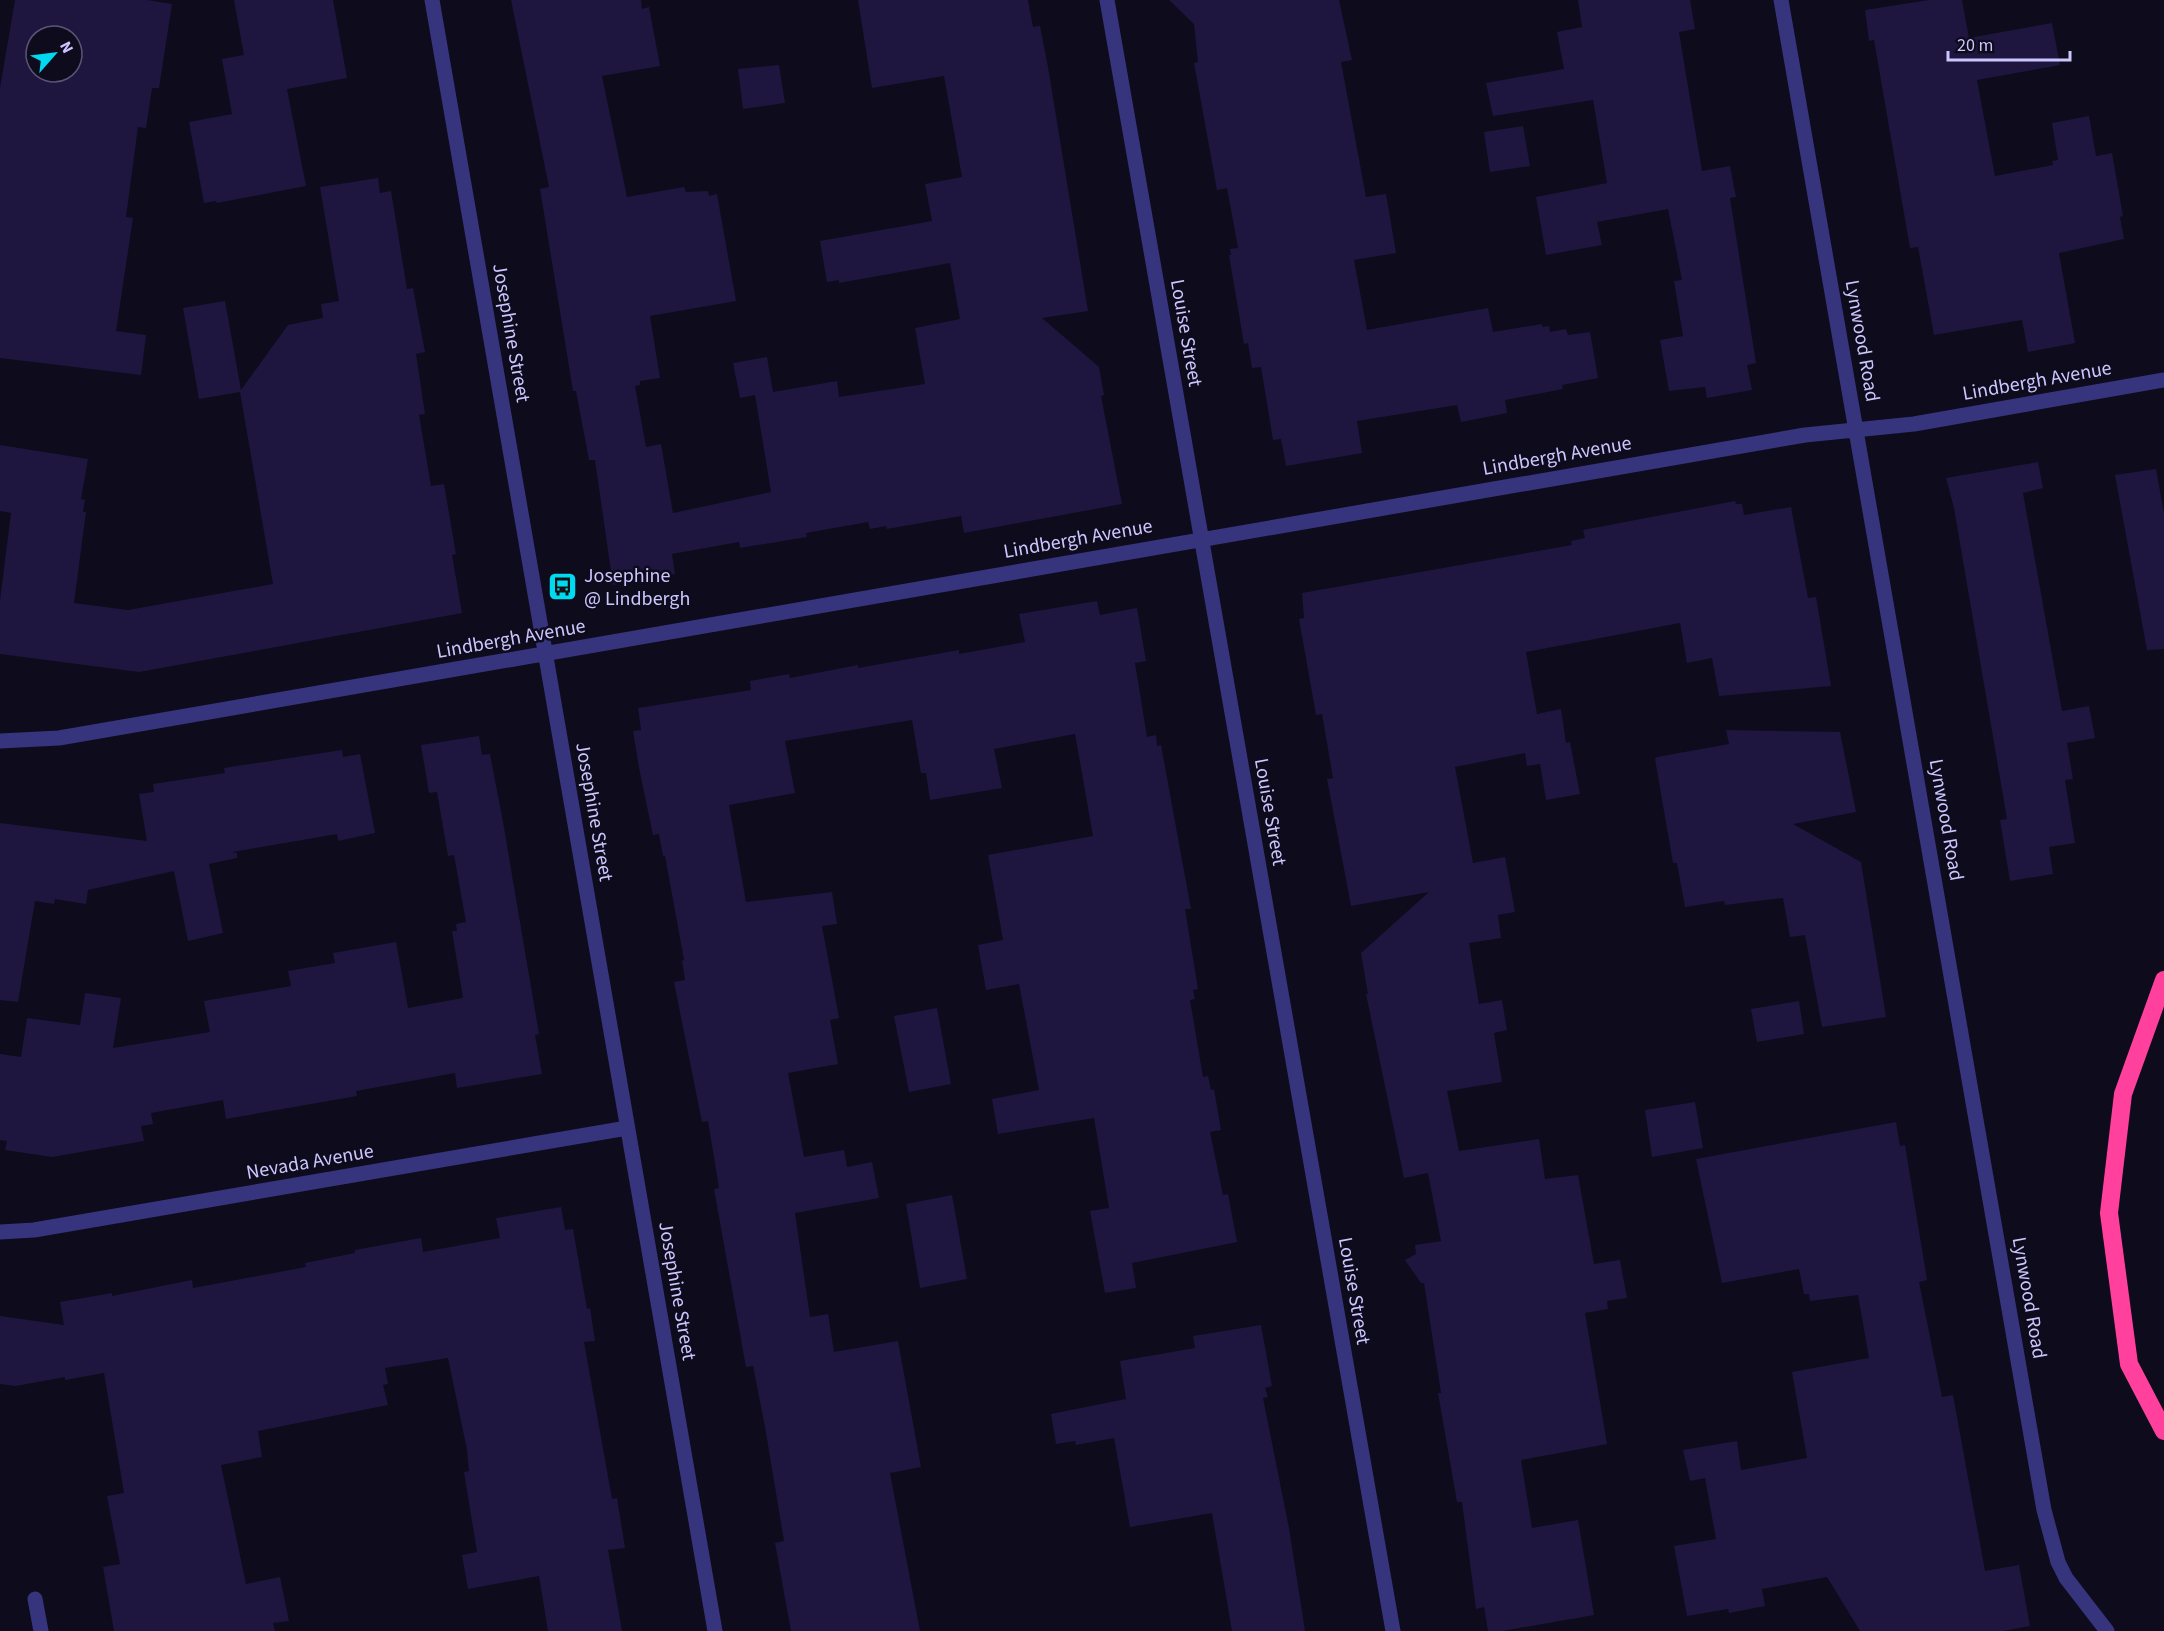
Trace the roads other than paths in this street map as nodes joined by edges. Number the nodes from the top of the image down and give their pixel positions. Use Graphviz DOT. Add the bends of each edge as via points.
graph roads {
  1 [pos="432,0"];
  2 [pos="1107,0"];
  3 [pos="1781,0"];
  4 [pos="2164,380"];
  5 [pos="1857,430"];
  6 [pos="1200,539"];
  7 [pos="546,654"];
  8 [pos="0,741"];
  9 [pos="2164,980"];
  10 [pos="627,1128"];
  11 [pos="0,1232"];
  12 [pos="2164,1431"];
  13 [pos="35,1599"];
  14 [pos="41,1631"];
  15 [pos="715,1631"];
  16 [pos="1393,1631"];
  17 [pos="2107,1631"];
  1 -- 7 [label="street, Josephine Street"];
  2 -- 6 [label="street, Louise Street"];
  3 -- 5 [label="street, Lynwood Road"];
  4 -- 5 [label="street, Lindbergh Avenue" via="1914,424"];
  5 -- 6 [label="street, Lindbergh Avenue" via="1805,435"];
  5 -- 17 [label="street, Lynwood Road" via="2044,1509 2066,1578"];
  6 -- 7 [label="street, Lindbergh Avenue"];
  6 -- 16 [label="street, Louise Street"];
  7 -- 8 [label="street, Lindbergh Avenue" via="59,738"];
  7 -- 10 [label="street, Josephine Street"];
  9 -- 12 [label="highway" via="2123,1094 2109,1213 2130,1364"];
  10 -- 11 [label="street, Nevada Avenue" via="34,1230"];
  10 -- 15 [label="street, Josephine Street"];
  13 -- 14 [label="street"];
}
